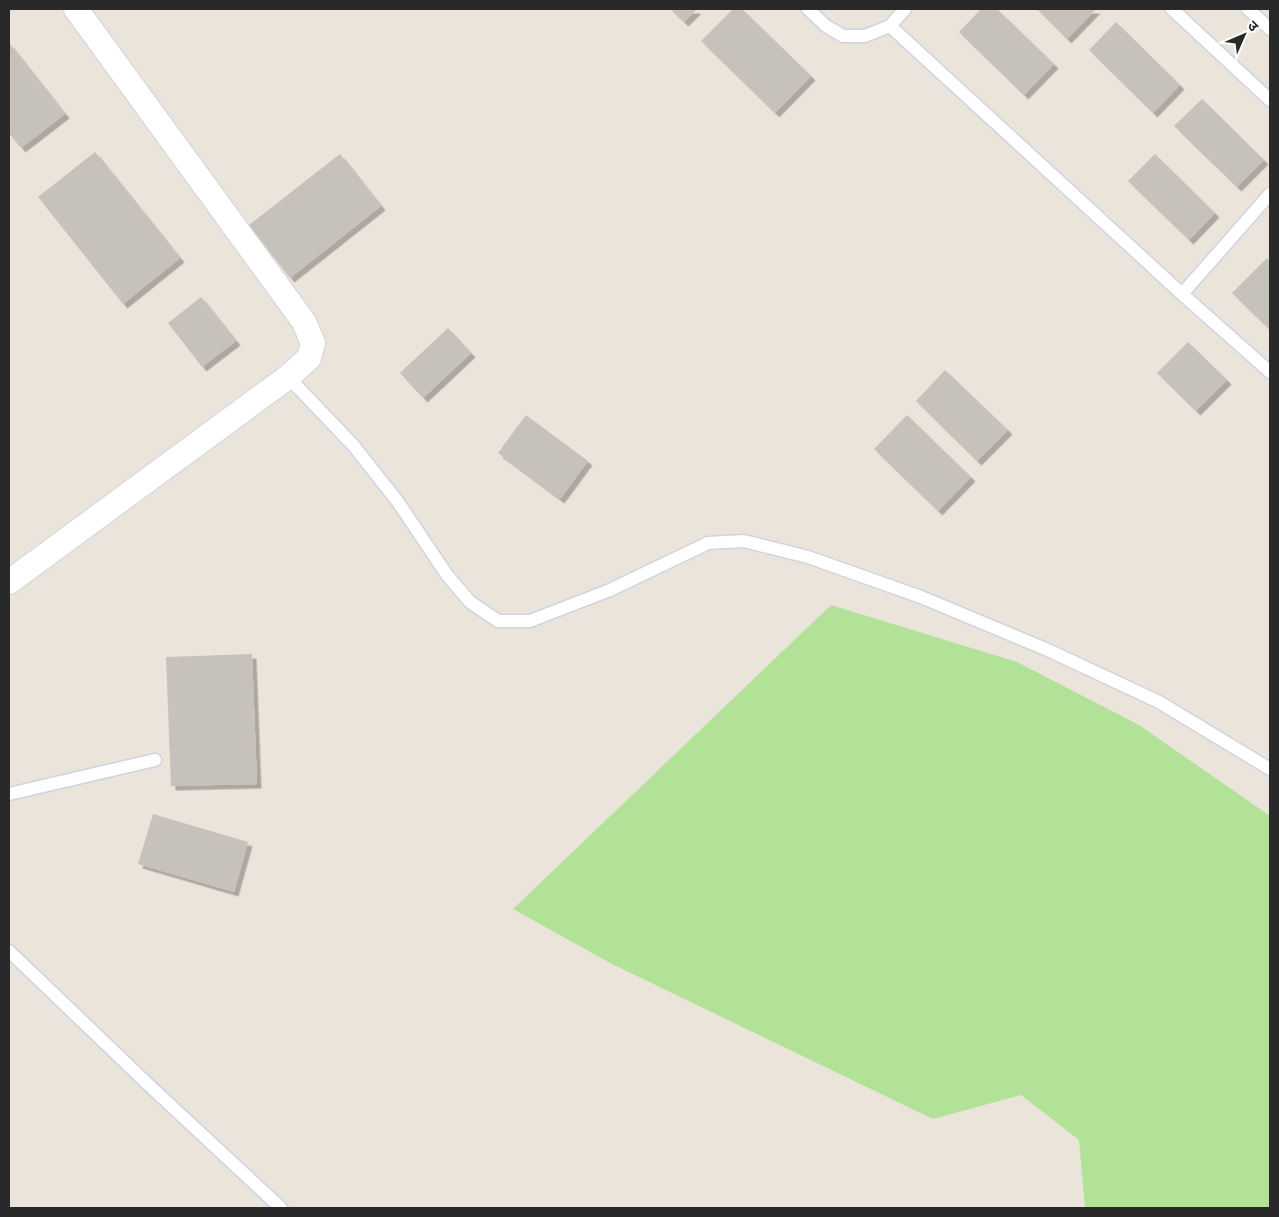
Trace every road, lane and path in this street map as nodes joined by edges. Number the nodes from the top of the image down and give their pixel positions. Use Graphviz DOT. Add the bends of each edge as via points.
graph roads {
  1 [pos="76,9"];
  2 [pos="808,9"];
  3 [pos="905,9"];
  4 [pos="1172,9"];
  5 [pos="1248,9"];
  6 [pos="890,26"];
  7 [pos="1270,29"];
  8 [pos="1270,100"];
  9 [pos="1270,194"];
  10 [pos="1182,294"];
  11 [pos="1270,372"];
  12 [pos="288,378"];
  13 [pos="9,582"];
  14 [pos="155,760"];
  15 [pos="1270,769"];
  16 [pos="9,794"];
  17 [pos="9,951"];
  18 [pos="281,1208"];
  1 -- 12 [label="street" via="304,322 313,343 309,358"];
  2 -- 6 [label="lane" via="843,36 865,36"];
  3 -- 6 [label="lane"];
  4 -- 8 [label="lane"];
  5 -- 7 [label="lane"];
  6 -- 10 [label="lane"];
  9 -- 10 [label="lane"];
  10 -- 11 [label="lane"];
  12 -- 13 [label="street"];
  12 -- 15 [label="lane" via="353,445 470,602 498,621 530,621 610,590 708,543 744,541 808,557 912,593 1048,650 1159,702"];
  14 -- 16 [label="lane"];
  17 -- 18 [label="lane"];
}
